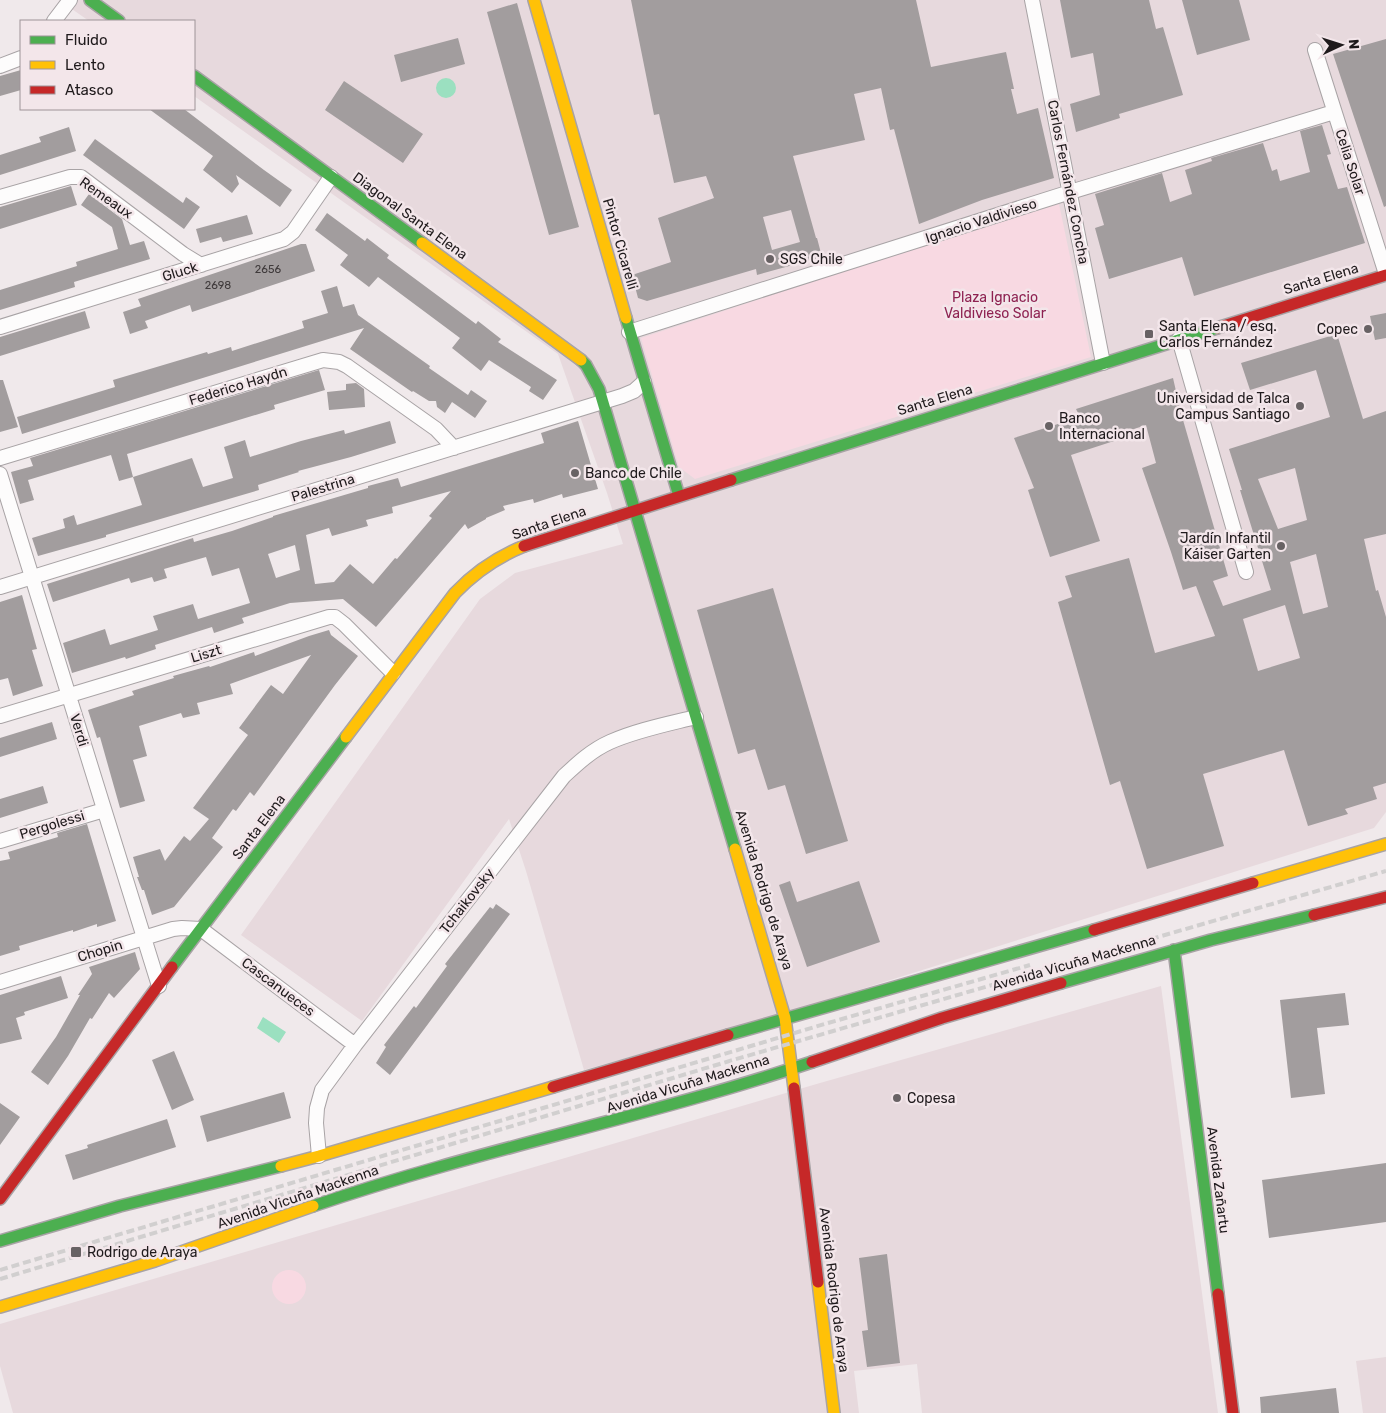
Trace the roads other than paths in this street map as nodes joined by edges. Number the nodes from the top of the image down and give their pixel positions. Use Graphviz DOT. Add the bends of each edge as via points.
graph roads {
  1 [pos="70,0"];
  2 [pos="90,0"];
  3 [pos="534,0"];
  4 [pos="1032,0"];
  5 [pos="55,20"];
  6 [pos="118,20"];
  7 [pos="1315,50"];
  8 [pos="20,58"];
  9 [pos="0,66"];
  10 [pos="195,77"];
  11 [pos="1334,112"];
  12 [pos="331,177"];
  13 [pos="1070,192"];
  14 [pos="0,197"];
  15 [pos="201,265"];
  16 [pos="1386,275"];
  17 [pos="0,327"];
  18 [pos="629,332"];
  19 [pos="1179,339"];
  20 [pos="1103,363"];
  21 [pos="644,382"];
  22 [pos="602,395"];
  23 [pos="454,448"];
  24 [pos="0,458"];
  25 [pos="0,474"];
  26 [pos="679,496"];
  27 [pos="635,510"];
  28 [pos="1246,572"];
  29 [pos="32,577"];
  30 [pos="0,587"];
  31 [pos="393,673"];
  32 [pos="68,696"];
  33 [pos="0,716"];
  34 [pos="696,717"];
  35 [pos="104,810"];
  36 [pos="0,841"];
  37 [pos="1386,844"];
  38 [pos="1386,897"];
  39 [pos="201,929"];
  40 [pos="144,938"];
  41 [pos="1174,950"];
  42 [pos="0,982"];
  43 [pos="159,986"];
  44 [pos="785,1018"];
  45 [pos="355,1045"];
  46 [pos="791,1069"];
  47 [pos="320,1156"];
  48 [pos="0,1199"];
  49 [pos="0,1241"];
  50 [pos="0,1307"];
  51 [pos="834,1413"];
  52 [pos="1233,1413"];
  1 -- 5 [label="street"];
  2 -- 6 [label="main road"];
  3 -- 18 [label="main road, Pintor Cicarelli"];
  4 -- 13 [label="street, Carlos Fernández Concha"];
  7 -- 11 [label="street, Celia Solar"];
  8 -- 9 [label="street"];
  10 -- 12 [label="main road, Diagonal Santa Elena"];
  11 -- 13 [label="street, Ignacio Valdivieso"];
  11 -- 16 [label="street, Celia Solar"];
  12 -- 15 [label="street, Gluck" via="289,236"];
  12 -- 22 [label="main road, Diagonal Santa Elena" via="577,356"];
  13 -- 18 [label="street, Ignacio Valdivieso"];
  13 -- 20 [label="street, Carlos Fernández Concha"];
  14 -- 15 [label="street, Remeaux" via="70,177 81,177"];
  15 -- 17 [label="street, Gluck"];
  16 -- 19 [label="main road, Santa Elena"];
  18 -- 21 [label="main road, Pintor Cicarelli"];
  19 -- 20 [label="main road, Santa Elena"];
  19 -- 28 [label="street"];
  20 -- 26 [label="main road, Santa Elena"];
  21 -- 22 [label="street, Palestrina" via="622,396"];
  21 -- 26 [label="main road, Pintor Cicarelli"];
  22 -- 23 [label="street, Palestrina"];
  22 -- 27 [label="main road, Avenida Rodrigo de Araya"];
  23 -- 24 [label="street, Federico Haydn" via="436,429 347,366 323,360"];
  23 -- 29 [label="street, Palestrina"];
  25 -- 29 [label="street, Verdi"];
  26 -- 27 [label="main road, Santa Elena"];
  27 -- 31 [label="main road, Santa Elena" via="516,549 485,566 454,593"];
  27 -- 34 [label="main road, Avenida Rodrigo de Araya"];
  29 -- 30 [label="street, Palestrina"];
  29 -- 32 [label="street, Verdi"];
  31 -- 32 [label="street, Liszt" via="344,624 329,617"];
  31 -- 39 [label="main road, Santa Elena"];
  32 -- 33 [label="street, Liszt"];
  32 -- 35 [label="street, Verdi"];
  34 -- 44 [label="main road, Avenida Rodrigo de Araya"];
  34 -- 45 [label="street, Tchaikovsky" via="610,742 585,757 564,776"];
  35 -- 36 [label="street, Pergolessi"];
  35 -- 40 [label="street, Verdi"];
  37 -- 44 [label="main road, Avenida Vicuña Mackenna"];
  38 -- 41 [label="main road, Avenida Vicuña Mackenna"];
  39 -- 40 [label="street, Chopin" via="182,928"];
  39 -- 43 [label="main road, Santa Elena"];
  39 -- 45 [label="street, Cascanueces"];
  40 -- 42 [label="street, Chopin"];
  40 -- 43 [label="street, Verdi"];
  41 -- 46 [label="main road, Avenida Vicuña Mackenna" via="942,1018"];
  41 -- 52 [label="main road, Avenida Zañartu"];
  43 -- 48 [label="main road, Santa Elena"];
  44 -- 46 [label="main road, Avenida Rodrigo de Araya"];
  44 -- 47 [label="main road, Avenida Vicuña Mackenna"];
  45 -- 47 [label="street, Tchaikovsky" via="322,1090 316,1123"];
  46 -- 50 [label="main road, Avenida Vicuña Mackenna" via="366,1188 155,1261"];
  46 -- 51 [label="main road, Avenida Rodrigo de Araya"];
  47 -- 49 [label="main road, Avenida Vicuña Mackenna" via="120,1206"];
}
